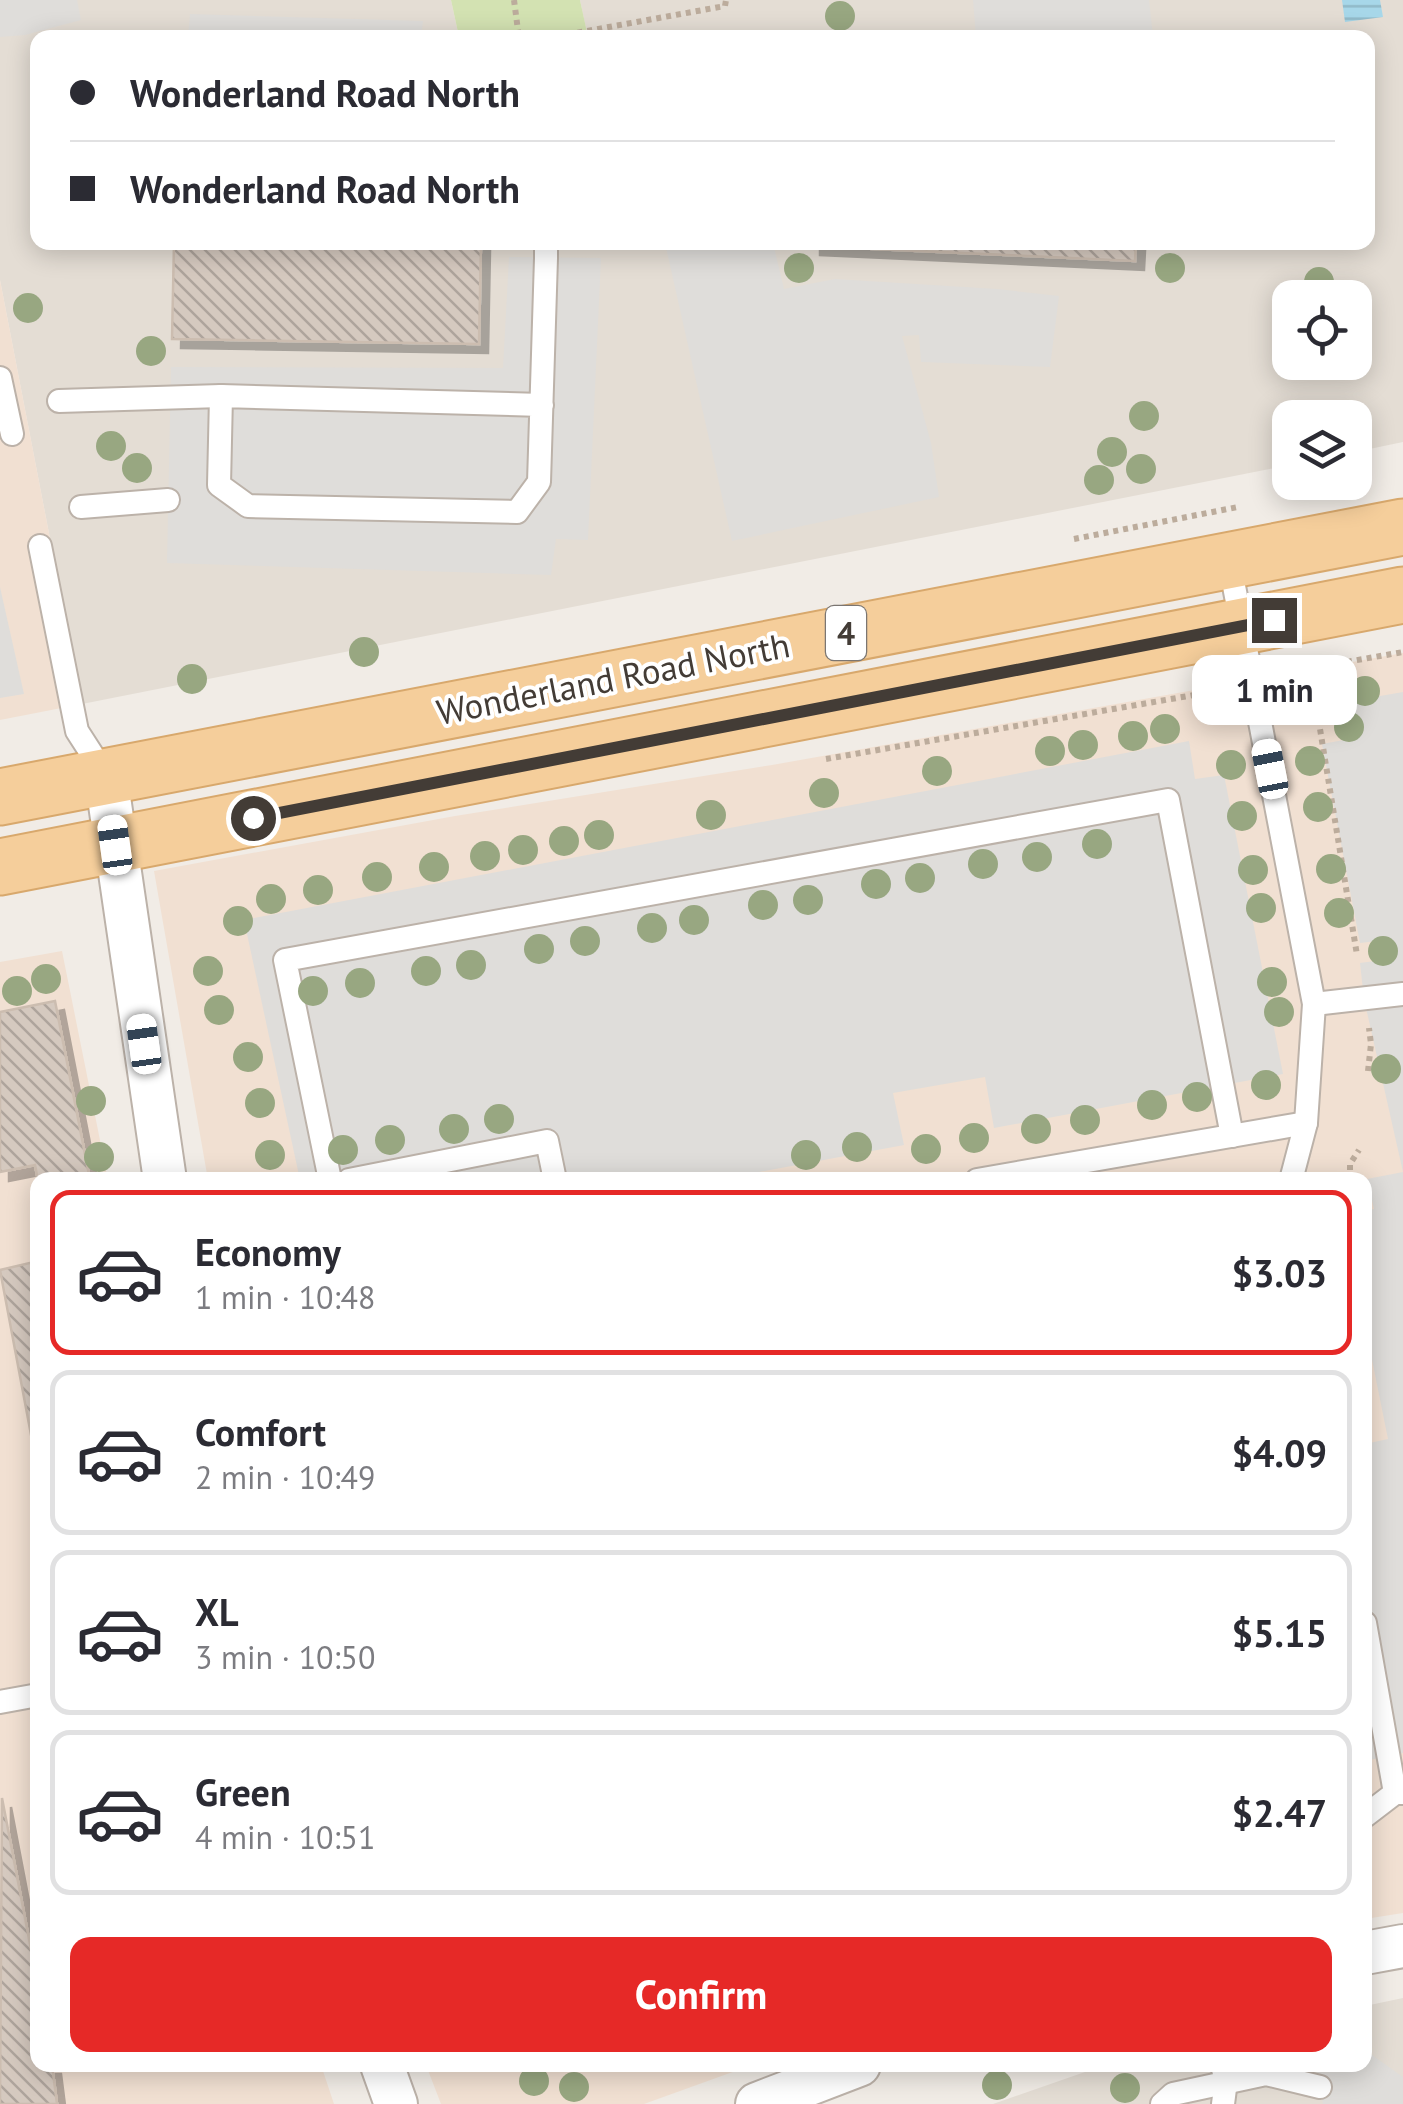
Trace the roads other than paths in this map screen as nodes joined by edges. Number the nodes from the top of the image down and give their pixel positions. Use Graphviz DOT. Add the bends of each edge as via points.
graph roads {
  1 [pos="546,250"];
  2 [pos="0,378"];
  3 [pos="221,396"];
  4 [pos="59,401"];
  5 [pos="542,405"];
  6 [pos="12,434"];
  7 [pos="168,500"];
  8 [pos="81,507"];
  9 [pos="1403,526"];
  10 [pos="40,546"];
  11 [pos="1229,560"];
  12 [pos="1403,594"];
  13 [pos="1242,626"];
  14 [pos="106,777"];
  15 [pos="0,797"];
  16 [pos="115,845"];
  17 [pos="0,867"];
  18 [pos="1403,994"];
  19 [pos="1314,1004"];
  20 [pos="1306,1124"];
  21 [pos="1232,1136"];
  22 [pos="163,1172"];
  23 [pos="328,1172"];
  24 [pos="389,1172"];
  25 [pos="553,1172"];
  26 [pos="1023,1172"];
  27 [pos="1292,1172"];
  28 [pos="1372,1658"];
  29 [pos="30,1696"];
  30 [pos="0,1702"];
  31 [pos="1399,1793"];
  32 [pos="1372,1811"];
  33 [pos="1403,1946"];
  34 [pos="1372,1952"];
  35 [pos="385,2072"];
  36 [pos="841,2072"];
  37 [pos="1223,2083"];
  38 [pos="1320,2087"];
  39 [pos="396,2104"];
  40 [pos="757,2104"];
  41 [pos="1162,2104"];
  1 -- 5 [label="lane"];
  2 -- 6 [label="lane"];
  3 -- 4 [label="lane"];
  3 -- 5 [label="lane"];
  3 -- 5 [label="lane" via="218,484 248,506 517,512 538,482"];
  7 -- 8 [label="lane"];
  9 -- 11 [label="main road, Wonderland Road North / 4"];
  10 -- 14 [label="lane" via="77,732"];
  11 -- 13 [label="lane"];
  11 -- 14 [label="main road, Wonderland Road North / 4"];
  12 -- 13 [label="main road, Wonderland Road North / 4"];
  13 -- 16 [label="main road, Wonderland Road North / 4"];
  13 -- 19 [label="lane"];
  14 -- 15 [label="main road, Wonderland Road North / 4"];
  14 -- 16 [label="street"];
  16 -- 17 [label="main road, Wonderland Road North / 4"];
  16 -- 22 [label="street"];
  18 -- 19 [label="lane"];
  19 -- 20 [label="lane"];
  20 -- 21 [label="lane"];
  20 -- 27 [label="lane"];
  21 -- 23 [label="lane" via="1168,800 285,960"];
  21 -- 26 [label="lane"];
  24 -- 25 [label="lane" via="547,1140"];
  28 -- 31 [label="lane"];
  29 -- 30 [label="lane"];
  31 -- 32 [label="lane"];
  33 -- 34 [label="street"];
  35 -- 39 [label="street"];
  36 -- 40 [label="street"];
  37 -- 38 [label="lane" via="1266,2074"];
  37 -- 41 [label="lane" via="1173,2094"];
}
